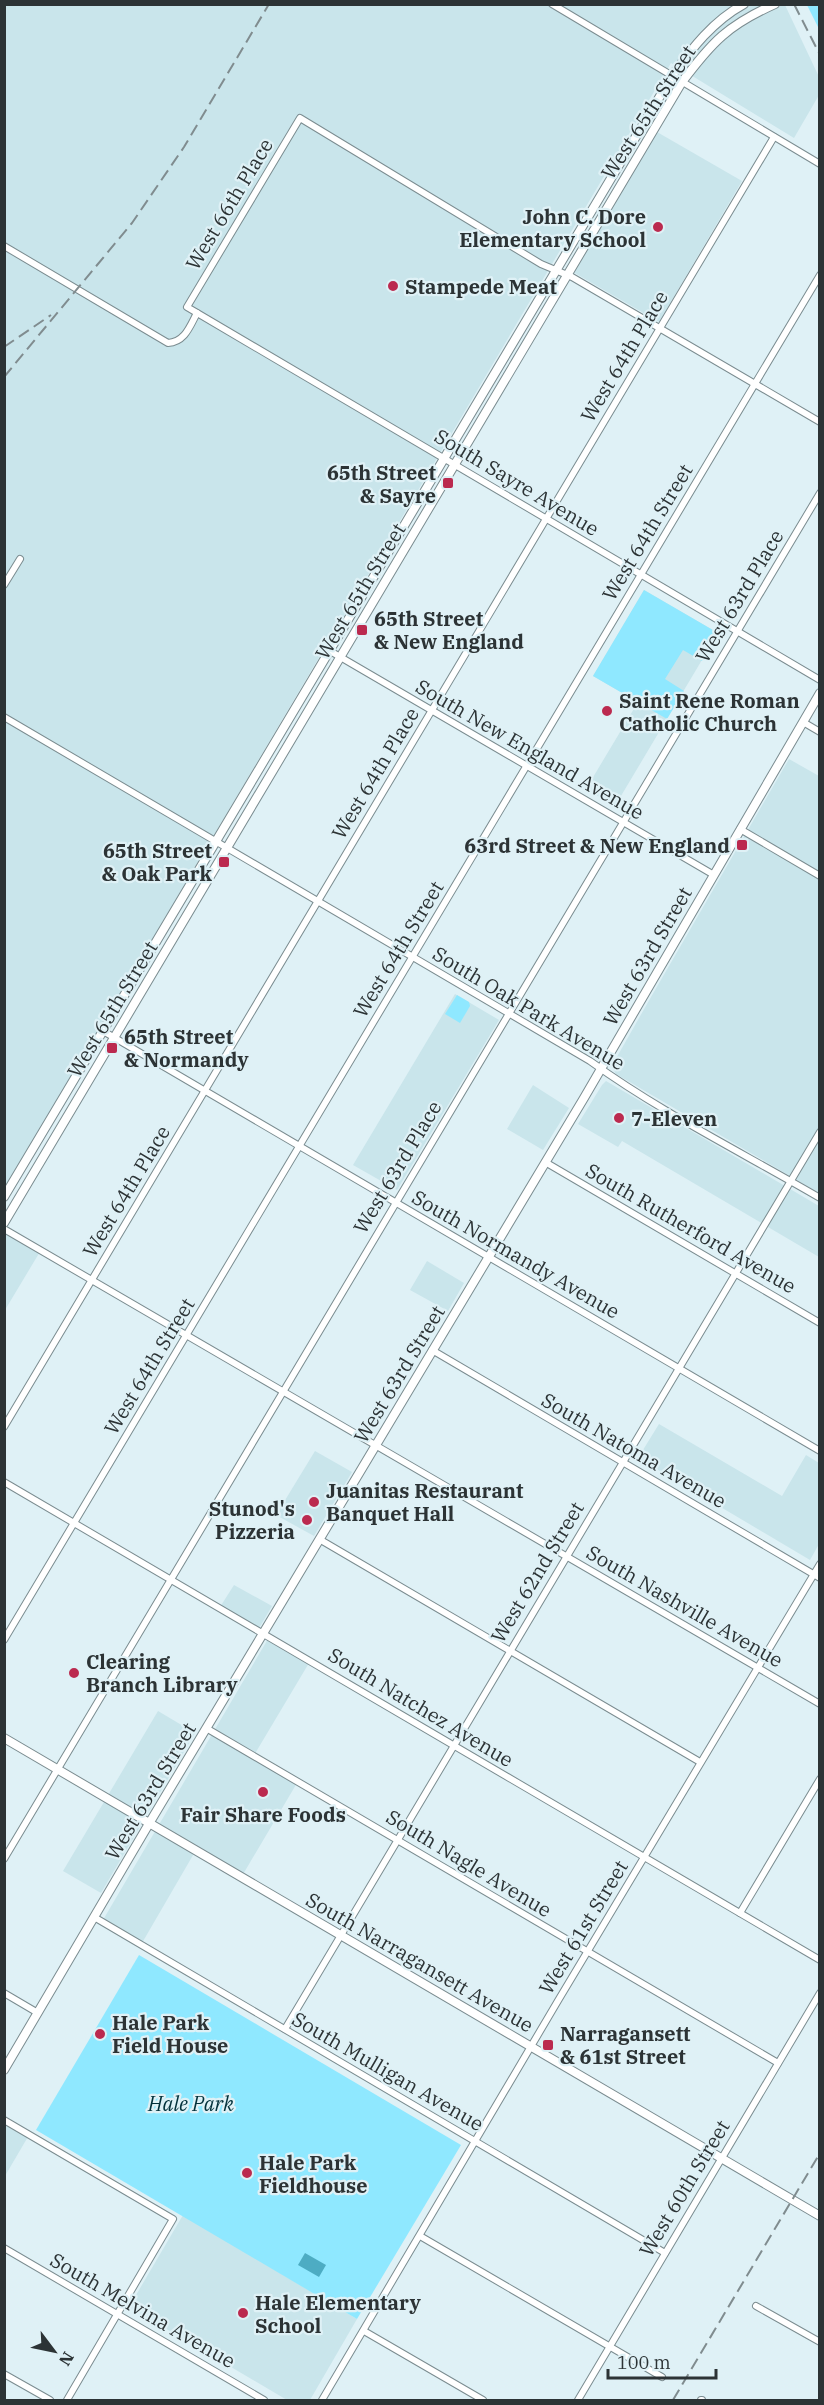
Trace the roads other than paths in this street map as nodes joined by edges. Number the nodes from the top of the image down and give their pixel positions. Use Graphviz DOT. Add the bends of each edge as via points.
graph roads {
  1 [pos="552,4"];
  2 [pos="744,4"];
  3 [pos="775,4"];
  4 [pos="672,76"];
  5 [pos="682,82"];
  6 [pos="774,137"];
  7 [pos="819,164"];
  8 [pos="4,246"];
  9 [pos="556,271"];
  10 [pos="567,275"];
  11 [pos="819,275"];
  12 [pos="187,307"];
  13 [pos="197,313"];
  14 [pos="660,328"];
  15 [pos="754,383"];
  16 [pos="819,422"];
  17 [pos="444,459"];
  18 [pos="454,465"];
  19 [pos="819,493"];
  20 [pos="546,519"];
  21 [pos="20,559"];
  22 [pos="640,574"];
  23 [pos="4,585"];
  24 [pos="736,631"];
  25 [pos="330,651"];
  26 [pos="340,657"];
  27 [pos="819,680"];
  28 [pos="819,693"];
  29 [pos="432,710"];
  30 [pos="4,717"];
  31 [pos="803,722"];
  32 [pos="819,732"];
  33 [pos="526,766"];
  34 [pos="622,822"];
  35 [pos="740,829"];
  36 [pos="215,841"];
  37 [pos="227,848"];
  38 [pos="714,875"];
  39 [pos="819,876"];
  40 [pos="318,901"];
  41 [pos="412,957"];
  42 [pos="508,1013"];
  43 [pos="103,1031"];
  44 [pos="114,1038"];
  45 [pos="601,1070"];
  46 [pos="205,1090"];
  47 [pos="819,1132"];
  48 [pos="299,1146"];
  49 [pos="545,1162"];
  50 [pos="790,1181"];
  51 [pos="4,1197"];
  52 [pos="819,1198"];
  53 [pos="396,1202"];
  54 [pos="4,1223"];
  55 [pos="4,1228"];
  56 [pos="488,1256"];
  57 [pos="735,1274"];
  58 [pos="92,1280"];
  59 [pos="819,1323"];
  60 [pos="187,1335"];
  61 [pos="432,1350"];
  62 [pos="678,1368"];
  63 [pos="283,1391"];
  64 [pos="4,1427"];
  65 [pos="375,1445"];
  66 [pos="819,1451"];
  67 [pos="622,1462"];
  68 [pos="4,1482"];
  69 [pos="74,1523"];
  70 [pos="319,1539"];
  71 [pos="566,1556"];
  72 [pos="819,1564"];
  73 [pos="816,1576"];
  74 [pos="171,1579"];
  75 [pos="263,1633"];
  76 [pos="4,1640"];
  77 [pos="510,1650"];
  78 [pos="757,1668"];
  79 [pos="819,1704"];
  80 [pos="206,1728"];
  81 [pos="4,1738"];
  82 [pos="453,1745"];
  83 [pos="700,1762"];
  84 [pos="58,1769"];
  85 [pos="819,1779"];
  86 [pos="150,1822"];
  87 [pos="396,1839"];
  88 [pos="643,1857"];
  89 [pos="4,1859"];
  90 [pos="740,1913"];
  91 [pos="94,1917"];
  92 [pos="340,1934"];
  93 [pos="587,1952"];
  94 [pos="819,1960"];
  95 [pos="4,1993"];
  96 [pos="819,1993"];
  97 [pos="38,2013"];
  98 [pos="285,2029"];
  99 [pos="531,2046"];
  100 [pos="778,2063"];
  101 [pos="4,2070"];
  102 [pos="4,2120"];
  103 [pos="476,2141"];
  104 [pos="721,2158"];
  105 [pos="819,2216"];
  106 [pos="420,2236"];
  107 [pos="4,2248"];
  108 [pos="665,2253"];
  109 [pos="756,2306"];
  110 [pos="118,2314"];
  111 [pos="364,2331"];
  112 [pos="819,2342"];
  113 [pos="610,2348"];
  114 [pos="4,2374"];
  115 [pos="662,2377"];
  116 [pos="50,2400"];
  117 [pos="67,2400"];
  118 [pos="264,2400"];
  119 [pos="322,2400"];
  120 [pos="483,2400"];
  121 [pos="578,2400"];
  1 -- 4 [label="street"];
  2 -- 4 [label="street, West 65th Street" via="704,36"];
  3 -- 5 [label="street, West 65th Street" via="728,29"];
  4 -- 5 [label="street"];
  4 -- 9 [label="street, West 65th Street"];
  5 -- 6 [label="street"];
  5 -- 10 [label="street, West 65th Street"];
  6 -- 7 [label="street"];
  6 -- 14 [label="street, West 64th Place"];
  8 -- 13 [label="street" via="168,343 183,338"];
  9 -- 10 [label="street"];
  9 -- 12 [label="street, West 66th Place" via="300,118"];
  9 -- 17 [label="street, West 65th Street"];
  10 -- 14 [label="street"];
  10 -- 18 [label="street, West 65th Street"];
  11 -- 15 [label="street, West 64th Street"];
  12 -- 13 [label="street, South Sayre Avenue"];
  13 -- 17 [label="street, South Sayre Avenue"];
  14 -- 15 [label="street"];
  14 -- 20 [label="street, West 64th Place"];
  15 -- 16 [label="street"];
  15 -- 22 [label="street, West 64th Street"];
  17 -- 18 [label="street, South Sayre Avenue"];
  17 -- 25 [label="street, West 65th Street"];
  18 -- 20 [label="street, South Sayre Avenue"];
  18 -- 26 [label="street, West 65th Street"];
  19 -- 24 [label="street, West 63rd Place"];
  20 -- 22 [label="street, South Sayre Avenue"];
  20 -- 29 [label="street, West 64th Place"];
  21 -- 23 [label="street"];
  22 -- 24 [label="street, South Sayre Avenue"];
  22 -- 33 [label="street, West 64th Street"];
  24 -- 27 [label="street, South Sayre Avenue"];
  24 -- 34 [label="street, West 63rd Place"];
  25 -- 26 [label="street, South New England Avenue"];
  25 -- 36 [label="street, West 65th Street"];
  26 -- 29 [label="street, South New England Avenue"];
  26 -- 37 [label="street, West 65th Street"];
  28 -- 31 [label="street, West 63rd Street"];
  29 -- 33 [label="street, South New England Avenue"];
  29 -- 40 [label="street, West 64th Place"];
  30 -- 36 [label="street, South Oak Park Avenue"];
  31 -- 32 [label="street"];
  31 -- 35 [label="street, West 63rd Street"];
  33 -- 34 [label="street, South New England Avenue"];
  33 -- 41 [label="street, West 64th Street"];
  34 -- 38 [label="street, South New England Avenue"];
  34 -- 42 [label="street, West 63rd Place"];
  35 -- 38 [label="street, West 63rd Street"];
  35 -- 39 [label="street"];
  36 -- 37 [label="street, South Oak Park Avenue"];
  36 -- 43 [label="street, West 65th Street"];
  37 -- 40 [label="street, South Oak Park Avenue"];
  37 -- 44 [label="street, West 65th Street"];
  38 -- 45 [label="street, West 63rd Street"];
  40 -- 41 [label="street, South Oak Park Avenue"];
  40 -- 46 [label="street, West 64th Place"];
  41 -- 42 [label="street, South Oak Park Avenue"];
  41 -- 48 [label="street, West 64th Street"];
  42 -- 45 [label="street, South Oak Park Avenue"];
  42 -- 53 [label="street, West 63rd Place"];
  43 -- 44 [label="street, South Normandy Avenue"];
  43 -- 51 [label="street, West 65th Street"];
  44 -- 46 [label="street, South Normandy Avenue"];
  44 -- 54 [label="street, West 65th Street"];
  45 -- 49 [label="street, West 63rd Street"];
  45 -- 50 [label="street, South Oak Park Avenue"];
  46 -- 48 [label="street, South Normandy Avenue"];
  46 -- 58 [label="street, West 64th Place"];
  47 -- 50 [label="street, West 62nd Street"];
  48 -- 53 [label="street, South Normandy Avenue"];
  48 -- 60 [label="street, West 64th Street"];
  49 -- 56 [label="street, West 63rd Street"];
  49 -- 57 [label="street, South Rutherford Avenue"];
  50 -- 52 [label="street, South Oak Park Avenue"];
  50 -- 57 [label="street, West 62nd Street"];
  53 -- 56 [label="street, South Normandy Avenue"];
  53 -- 63 [label="street, West 63rd Place"];
  55 -- 58 [label="street, South Nashville Avenue"];
  56 -- 61 [label="street, West 63rd Street"];
  56 -- 62 [label="street, South Normandy Avenue"];
  57 -- 59 [label="street, South Rutherford Avenue"];
  57 -- 62 [label="street, West 62nd Street"];
  58 -- 60 [label="street, South Nashville Avenue"];
  58 -- 64 [label="street, West 64th Place"];
  60 -- 63 [label="street, South Nashville Avenue"];
  60 -- 69 [label="street, West 64th Street"];
  61 -- 65 [label="street, West 63rd Street"];
  61 -- 67 [label="street, South Natoma Avenue"];
  62 -- 66 [label="street, South Normandy Avenue"];
  62 -- 67 [label="street, West 62nd Street"];
  63 -- 65 [label="street, South Nashville Avenue"];
  63 -- 74 [label="street, West 63rd Place"];
  65 -- 70 [label="street, West 63rd Street"];
  65 -- 71 [label="street, South Nashville Avenue"];
  67 -- 71 [label="street, West 62nd Street"];
  67 -- 73 [label="street, South Natoma Avenue"];
  68 -- 69 [label="street, South Natchez Avenue"];
  69 -- 74 [label="street, South Natchez Avenue"];
  69 -- 76 [label="street, West 64th Street"];
  70 -- 75 [label="street, West 63rd Street"];
  70 -- 77 [label="street"];
  71 -- 77 [label="street, West 62nd Street"];
  71 -- 78 [label="street, South Nashville Avenue"];
  72 -- 73 [label="street, West 61st Street"];
  73 -- 78 [label="street, West 61st Street"];
  74 -- 75 [label="street, South Natchez Avenue"];
  74 -- 84 [label="street, West 63rd Place"];
  75 -- 80 [label="street, West 63rd Street"];
  75 -- 82 [label="street, South Natchez Avenue"];
  77 -- 82 [label="street, West 62nd Street"];
  77 -- 83 [label="street"];
  78 -- 79 [label="street, South Nashville Avenue"];
  78 -- 83 [label="street, West 61st Street"];
  80 -- 86 [label="street, West 63rd Street"];
  80 -- 87 [label="street, South Nagle Avenue"];
  81 -- 84 [label="street, South Narragansett Avenue"];
  82 -- 87 [label="street, West 62nd Street"];
  82 -- 88 [label="street, South Natchez Avenue"];
  83 -- 88 [label="street, West 61st Street"];
  84 -- 86 [label="street, South Narragansett Avenue"];
  84 -- 89 [label="street, West 63rd Place"];
  85 -- 90 [label="street"];
  86 -- 91 [label="street, West 63rd Street"];
  86 -- 92 [label="street, South Narragansett Avenue"];
  87 -- 92 [label="street, West 62nd Street"];
  87 -- 93 [label="street, South Nagle Avenue"];
  88 -- 90 [label="street, South Natchez Avenue"];
  88 -- 93 [label="street, West 61st Street"];
  90 -- 94 [label="street, South Natchez Avenue"];
  91 -- 97 [label="street, West 63rd Street"];
  91 -- 98 [label="street, South Mulligan Avenue"];
  92 -- 98 [label="street, West 62nd Street"];
  92 -- 99 [label="street, South Narragansett Avenue"];
  93 -- 99 [label="street, West 61st Street"];
  93 -- 100 [label="street, South Nagle Avenue"];
  95 -- 97 [label="street"];
  96 -- 100 [label="street, West 60th Street"];
  97 -- 101 [label="street, West 63rd Street"];
  98 -- 103 [label="street, South Mulligan Avenue"];
  99 -- 103 [label="street, West 61st Street"];
  99 -- 104 [label="street, South Narragansett Avenue"];
  100 -- 104 [label="street, West 60th Street"];
  102 -- 110 [label="street" via="173,2219"];
  103 -- 106 [label="street, West 61st Street"];
  103 -- 108 [label="street, South Mulligan Avenue"];
  104 -- 105 [label="street, South Narragansett Avenue"];
  104 -- 108 [label="street, West 60th Street"];
  106 -- 111 [label="street, West 61st Street"];
  106 -- 113 [label="street"];
  107 -- 110 [label="street, South Melvina Avenue"];
  108 -- 113 [label="street, West 60th Street"];
  109 -- 112 [label="street"];
  110 -- 117 [label="street"];
  110 -- 118 [label="street, South Melvina Avenue"];
  111 -- 119 [label="street, West 61st Street"];
  111 -- 120 [label="street"];
  113 -- 115 [label="street"];
  113 -- 121 [label="street, West 60th Street"];
  114 -- 116 [label="street"];
}
